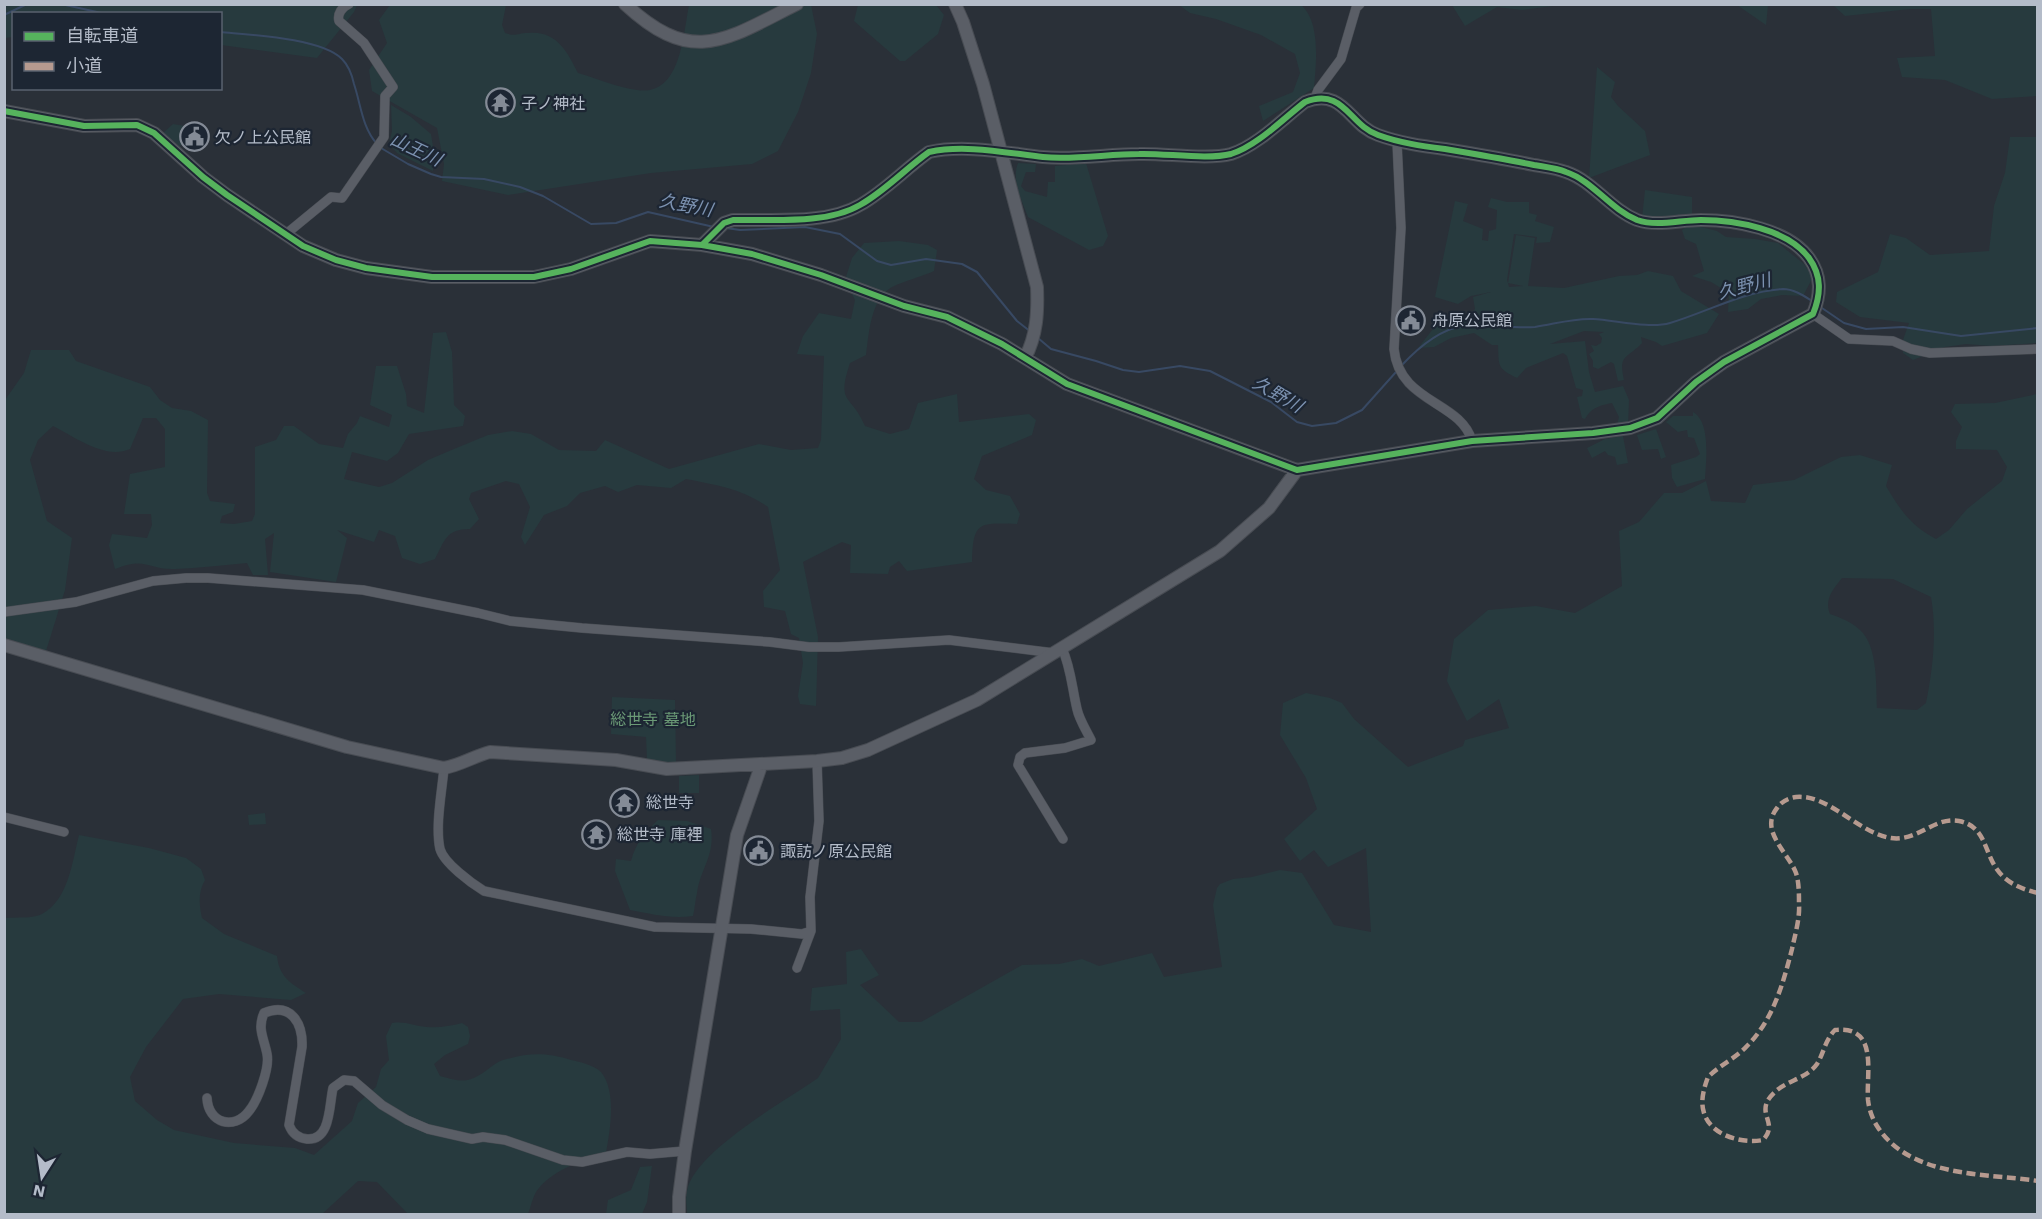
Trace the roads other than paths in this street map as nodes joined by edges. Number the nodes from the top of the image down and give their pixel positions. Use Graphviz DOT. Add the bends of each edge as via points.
graph roads {
  1 [pos="349,4"];
  2 [pos="625,4"];
  3 [pos="797,4"];
  4 [pos="955,4"];
  5 [pos="1360,4"];
  6 [pos="1315,98"];
  7 [pos="4,111"];
  8 [pos="1397,142"];
  9 [pos="1002,153"];
  10 [pos="286,234"];
  11 [pos="702,245"];
  12 [pos="1813,314"];
  13 [pos="2037,349"];
  14 [pos="1028,353"];
  15 [pos="1472,441"];
  16 [pos="1297,470"];
  17 [pos="4,612"];
  18 [pos="4,645"];
  19 [pos="1058,650"];
  20 [pos="817,761"];
  21 [pos="761,765"];
  22 [pos="444,768"];
  23 [pos="4,817"];
  24 [pos="64,832"];
  25 [pos="1063,839"];
  26 [pos="720,930"];
  27 [pos="811,931"];
  28 [pos="797,968"];
  29 [pos="207,1098"];
  30 [pos="685,1151"];
  31 [pos="679,1215"];
  1 -- 10 [label="street" via="341,9 339,21 364,43 393,87 385,96 384,138 342,198 331,197"];
  2 -- 3 [label="street" via="665,34 696,43 735,34"];
  4 -- 9 [label="street"];
  5 -- 6 [label="street" via="1341,59"];
  6 -- 8 [label="street" via="1339,103 1374,134"];
  6 -- 9 [label="street" via="1230,154 1051,158"];
  7 -- 10 [label="street" via="84,126 137,125 154,133 203,177"];
  8 -- 12 [label="street" via="1567,172 1607,202 1646,222 1702,220 1776,234 1804,251 1813,263 1820,298"];
  8 -- 15 [label="street" via="1401,228 1395,363 1416,391 1460,421"];
  9 -- 11 [label="street" via="941,149 929,152 859,206 814,218 733,220 724,223"];
  9 -- 14 [label="street" via="1037,287 1037,321"];
  10 -- 11 [label="street" via="303,246 366,268 456,277 534,277 571,269 650,241"];
  11 -- 14 [label="street" via="752,254 821,275 904,306 947,317"];
  12 -- 13 [label="street" via="1849,339 1893,341 1911,350"];
  12 -- 15 [label="street" via="1724,362 1650,423 1593,433"];
  14 -- 16 [label="street" via="1067,384"];
  15 -- 16 [label="street"];
  16 -- 19 [label="street" via="1269,508 1220,551"];
  17 -- 19 [label="street" via="76,602 153,581 208,578 363,590 510,621 582,628 822,648 949,640"];
  18 -- 22 [label="street" via="347,747"];
  19 -- 20 [label="street" via="952,713 868,750"];
  19 -- 25 [label="street" via="1067,659 1077,711 1091,740 1025,753 1018,765"];
  20 -- 21 [label="street"];
  20 -- 27 [label="street" via="819,821 810,897"];
  21 -- 22 [label="street" via="668,769 616,760 490,752"];
  21 -- 26 [label="street" via="737,836"];
  22 -- 26 [label="street" via="440,850 470,883 484,891 655,927"];
  23 -- 24 [label="street"];
  26 -- 27 [label="street" via="802,934"];
  26 -- 30 [label="street"];
  27 -- 28 [label="street"];
  29 -- 30 [label="street" via="207,1109 223,1121 234,1122 251,1109 265,1076 267,1056 260,1033 261,1021 264,1013 283,1011 297,1019 303,1035 289,1125 298,1137 317,1138 324,1133 333,1088 344,1080 354,1081 382,1105 428,1129 472,1139 505,1140 563,1160 582,1162 627,1152"];
  30 -- 31 [label="street"];
}
